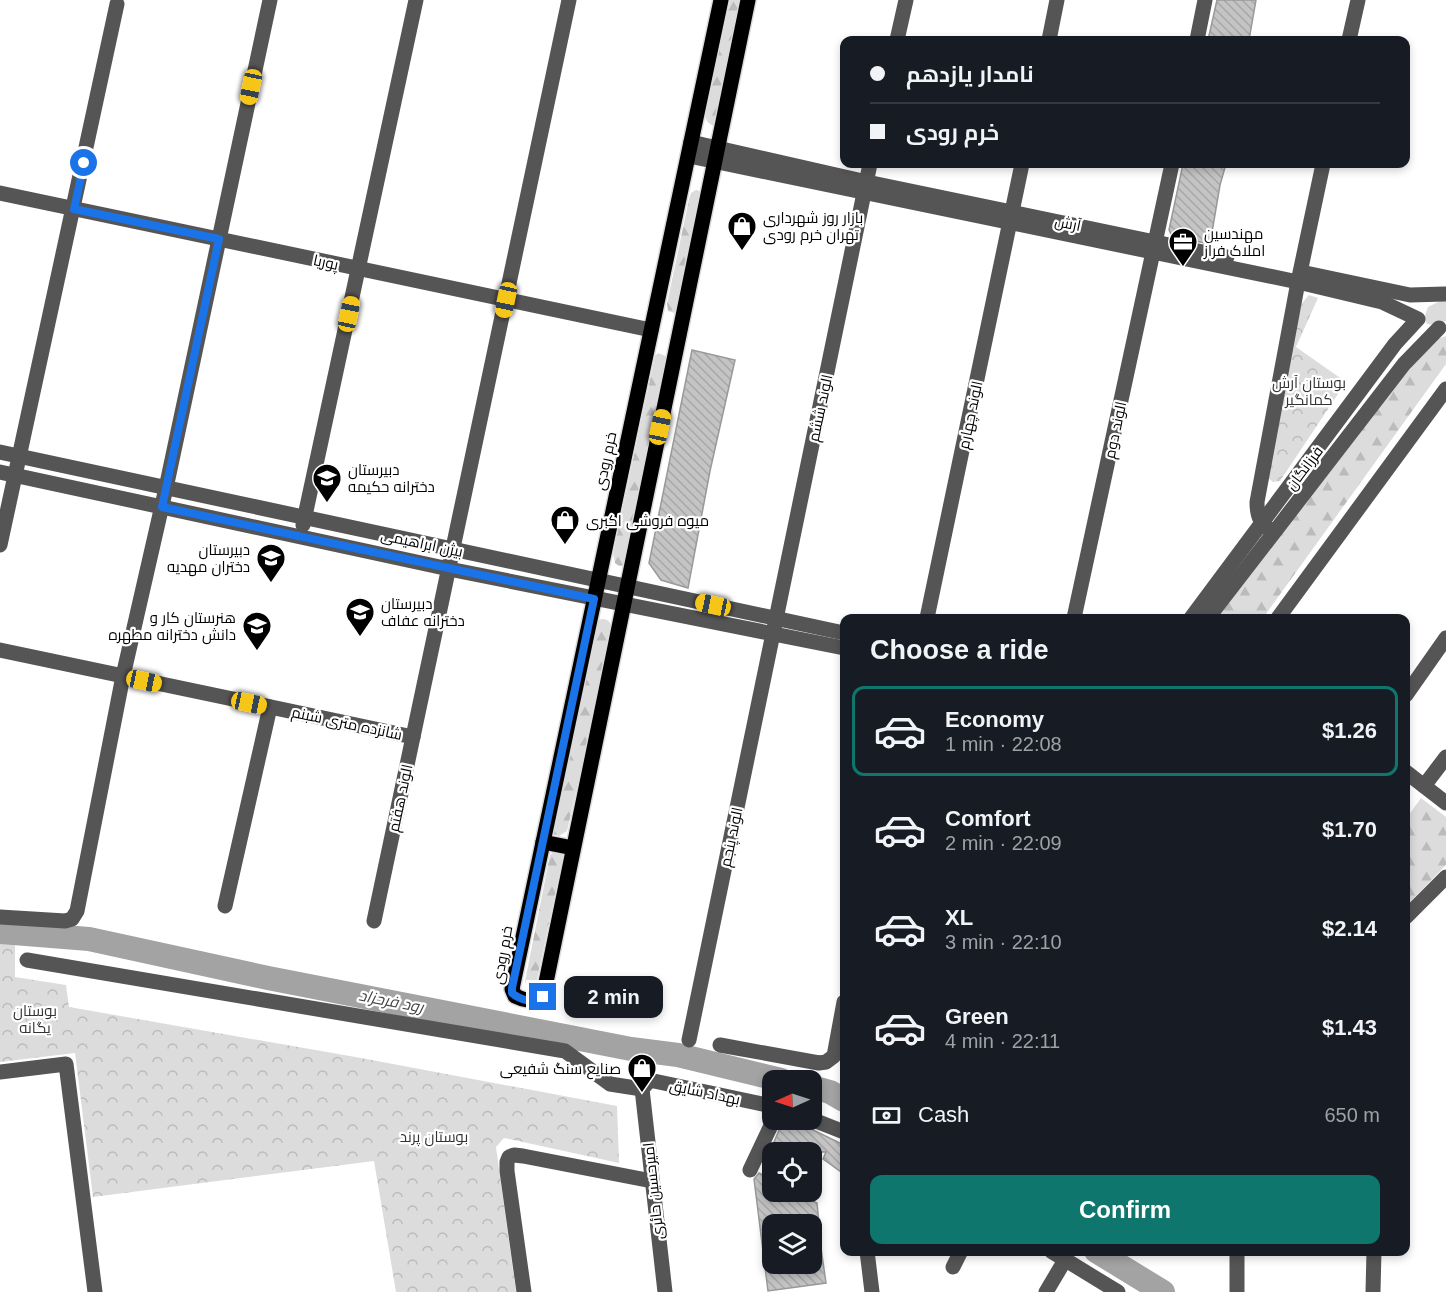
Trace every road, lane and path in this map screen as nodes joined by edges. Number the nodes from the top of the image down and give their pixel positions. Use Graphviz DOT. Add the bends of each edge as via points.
graph roads {
  1 [pos="270,0"];
  2 [pos="416,0"];
  3 [pos="569,0"];
  4 [pos="722,0"];
  5 [pos="748,0"];
  6 [pos="906,0"];
  7 [pos="1057,0"];
  8 [pos="1205,0"];
  9 [pos="1358,0"];
  10 [pos="117,4"];
  11 [pos="898,36"];
  12 [pos="1049,36"];
  13 [pos="1198,36"];
  14 [pos="1350,36"];
  15 [pos="690,149"];
  16 [pos="716,154"];
  17 [pos="869,168"];
  18 [pos="1021,168"];
  19 [pos="1171,168"];
  20 [pos="1322,168"];
  21 [pos="865,188"];
  22 [pos="0,193"];
  23 [pos="74,209"];
  24 [pos="1011,217"];
  25 [pos="219,239"];
  26 [pos="1155,247"];
  27 [pos="359,269"];
  28 [pos="1299,277"];
  29 [pos="1446,293"];
  30 [pos="506,300"];
  31 [pos="1418,319"];
  32 [pos="1443,326"];
  33 [pos="651,330"];
  34 [pos="679,336"];
  35 [pos="1446,388"];
  36 [pos="0,452"];
  37 [pos="19,456"];
  38 [pos="7,474"];
  39 [pos="166,488"];
  40 [pos="162,507"];
  41 [pos="305,517"];
  42 [pos="1267,528"];
  43 [pos="299,536"];
  44 [pos="0,545"];
  45 [pos="454,550"];
  46 [pos="449,569"];
  47 [pos="598,580"];
  48 [pos="627,587"];
  49 [pos="594,599"];
  50 [pos="624,605"];
  51 [pos="928,614"];
  52 [pos="1075,614"];
  53 [pos="1200,614"];
  54 [pos="1281,614"];
  55 [pos="775,627"];
  56 [pos="840,633"];
  57 [pos="1446,638"];
  58 [pos="840,647"];
  59 [pos="0,650"];
  60 [pos="123,676"];
  61 [pos="1410,689"];
  62 [pos="270,707"];
  63 [pos="413,737"];
  64 [pos="1446,757"];
  65 [pos="1410,775"];
  66 [pos="1424,786"];
  67 [pos="1446,802"];
  68 [pos="543,842"];
  69 [pos="573,848"];
  70 [pos="1446,877"];
  71 [pos="225,906"];
  72 [pos="1410,913"];
  73 [pos="0,917"];
  74 [pos="374,921"];
  75 [pos="27,960"];
  76 [pos="840,1024"];
  77 [pos="689,1040"];
  78 [pos="720,1045"];
  79 [pos="0,1072"];
  80 [pos="642,1089"];
  81 [pos="762,1104"];
  82 [pos="822,1123"];
  83 [pos="769,1130"];
  84 [pos="840,1130"];
  85 [pos="750,1170"];
  86 [pos="652,1181"];
  87 [pos="868,1256"];
  88 [pos="958,1256"];
  89 [pos="1059,1256"];
  90 [pos="1237,1256"];
  91 [pos="1374,1256"];
  92 [pos="1065,1260"];
  93 [pos="953,1267"];
  94 [pos="1237,1291"];
  95 [pos="95,1292"];
  96 [pos="524,1292"];
  97 [pos="665,1292"];
  98 [pos="872,1292"];
  99 [pos="1046,1292"];
  100 [pos="1118,1292"];
  101 [pos="1373,1292"];
  1 -- 25 [label="street"];
  2 -- 27 [label="street"];
  3 -- 30 [label="street, الوند هفتم"];
  4 -- 15 [label="main road, خرم رودی"];
  5 -- 16 [label="main road, خرم رودی"];
  6 -- 11 [label="street"];
  7 -- 12 [label="street"];
  8 -- 13 [label="street"];
  9 -- 14 [label="street"];
  10 -- 23 [label="street"];
  15 -- 16 [label="street, آرش"];
  15 -- 33 [label="main road, خرم رودی"];
  16 -- 21 [label="street, آرش"];
  16 -- 34 [label="main road, خرم رودی"];
  17 -- 21 [label="street, الوند ششم"];
  18 -- 24 [label="street, الوند چهارم"];
  19 -- 26 [label="street, الوند دوم"];
  20 -- 28 [label="street"];
  21 -- 24 [label="street, آرش"];
  21 -- 55 [label="street, الوند ششم"];
  22 -- 23 [label="street, پوریا"];
  23 -- 25 [label="street, پوریا"];
  23 -- 37 [label="street"];
  24 -- 26 [label="street, آرش"];
  24 -- 51 [label="street, الوند چهارم"];
  25 -- 27 [label="street, پوریا"];
  25 -- 39 [label="street"];
  26 -- 28 [label="street, آرش"];
  26 -- 52 [label="street, الوند دوم"];
  27 -- 30 [label="street, پوریا"];
  27 -- 41 [label="street"];
  28 -- 29 [label="street, آرش" via="1410,295"];
  28 -- 31 [label="street, آرش" via="1382,302"];
  28 -- 42 [label="street" via="1257,502 1258,518"];
  29 -- 31 [label="street, فرزانگان" via="1422,308"];
  30 -- 33 [label="street, پوریا"];
  30 -- 45 [label="street, الوند هفتم"];
  31 -- 32 [label="street, آرش" via="1431,329"];
  31 -- 42 [label="street, فرزانگان" via="1395,344"];
  32 -- 42 [label="street, فرزانگان" via="1404,364"];
  33 -- 34 [label="main road"];
  33 -- 47 [label="main road, خرم رودی"];
  34 -- 48 [label="main road, خرم رودی"];
  35 -- 54 [label="street"];
  36 -- 37 [label="street, بیژن ابراهیمی"];
  37 -- 38 [label="street"];
  37 -- 39 [label="street, بیژن ابراهیمی"];
  38 -- 40 [label="street, بیژن ابراهیمی"];
  38 -- 44 [label="street"];
  39 -- 40 [label="street"];
  39 -- 41 [label="street, بیژن ابراهیمی"];
  40 -- 43 [label="street, بیژن ابراهیمی"];
  40 -- 60 [label="street"];
  41 -- 43 [label="street"];
  41 -- 45 [label="street, بیژن ابراهیمی"];
  42 -- 53 [label="street, فرزانگان"];
  43 -- 46 [label="street, بیژن ابراهیمی"];
  45 -- 46 [label="street, الوند هفتم"];
  45 -- 47 [label="street, بیژن ابراهیمی"];
  46 -- 49 [label="street, بیژن ابراهیمی"];
  46 -- 63 [label="street, الوند هفتم"];
  47 -- 48 [label="street, بیژن ابراهیمی"];
  47 -- 49 [label="main road, خرم رودی"];
  48 -- 50 [label="main road, خرم رودی"];
  48 -- 55 [label="street, بیژن ابراهیمی"];
  49 -- 50 [label="street, بیژن ابراهیمی"];
  49 -- 68 [label="main road, خرم رودی"];
  50 -- 55 [label="street, بیژن ابراهیمی"];
  50 -- 69 [label="main road, خرم رودی"];
  55 -- 56 [label="street, بیژن ابراهیمی"];
  55 -- 58 [label="street, بیژن ابراهیمی"];
  55 -- 77 [label="street, الوند پنجم"];
  57 -- 61 [label="street"];
  59 -- 60 [label="street, شانزده متری شبنم"];
  60 -- 62 [label="street, شانزده متری شبنم"];
  60 -- 73 [label="street" via="77,911 72,919 59,921"];
  62 -- 63 [label="street, شانزده متری شبنم"];
  62 -- 71 [label="street"];
  63 -- 74 [label="street, الوند هفتم"];
  64 -- 66 [label="street"];
  65 -- 66 [label="street"];
  66 -- 67 [label="street"];
  68 -- 69 [label="main road"];
  68 -- 69 [label="main road, خرم رودی" via="512,988 519,999 543,997"];
  70 -- 72 [label="street"];
  75 -- 80 [label="street" via="565,1051 610,1084"];
  76 -- 78 [label="street" via="834,1056 826,1062"];
  79 -- 95 [label="street" via="66,1065"];
  80 -- 81 [label="street, بهداد شایق" via="654,1080"];
  80 -- 86 [label="street, امیرحسین حائری"];
  82 -- 84 [label="street"];
  83 -- 85 [label="street"];
  86 -- 96 [label="street" via="509,1156 507,1172"];
  86 -- 97 [label="street, امیرحسین حائری"];
  87 -- 98 [label="street"];
  88 -- 93 [label="street"];
  89 -- 92 [label="street"];
  90 -- 94 [label="street"];
  91 -- 101 [label="street"];
  92 -- 99 [label="street"];
  92 -- 100 [label="street"];
}
